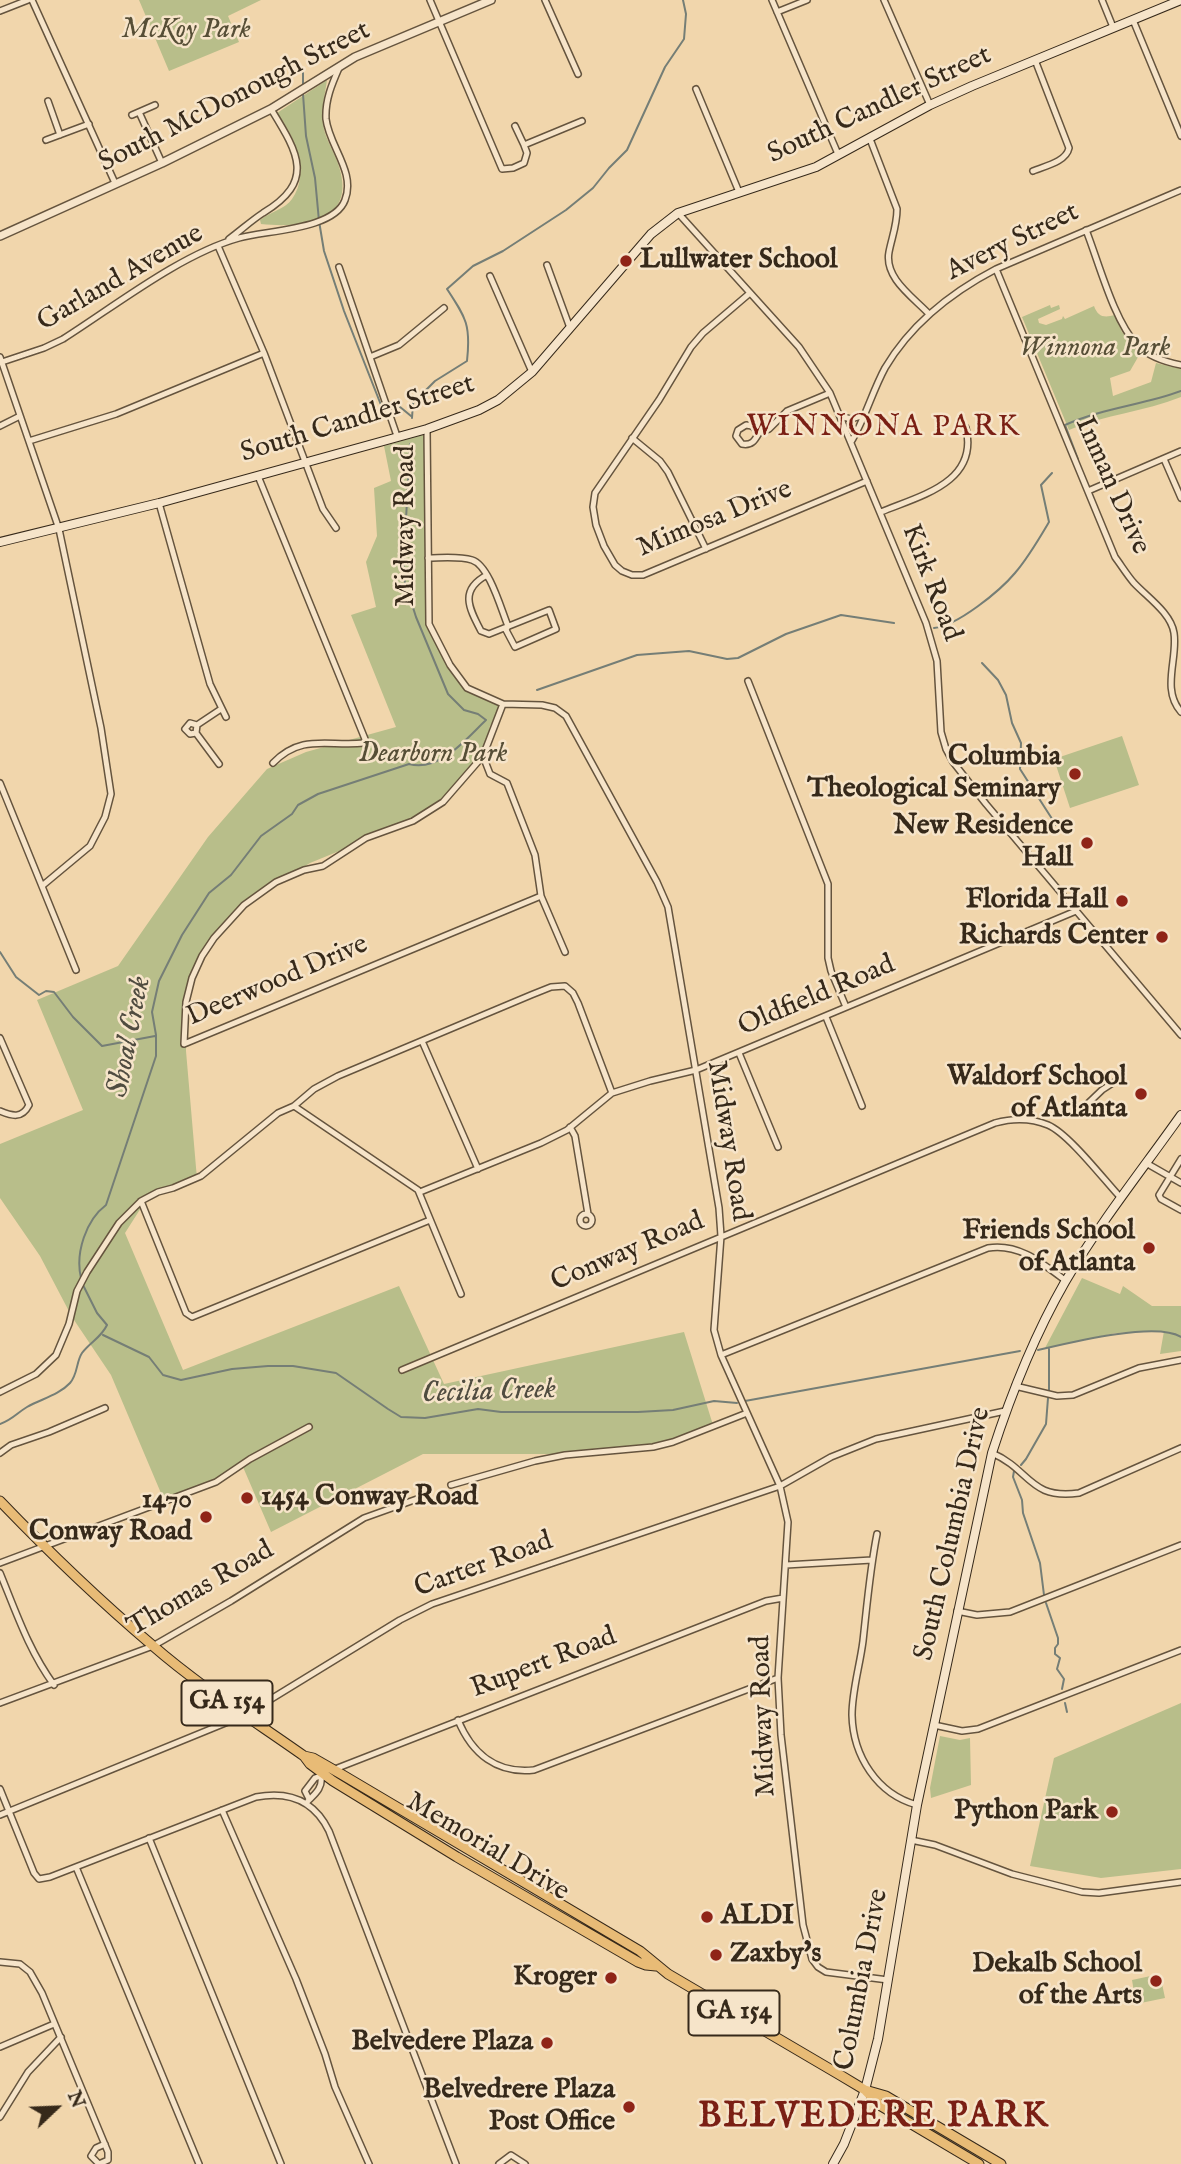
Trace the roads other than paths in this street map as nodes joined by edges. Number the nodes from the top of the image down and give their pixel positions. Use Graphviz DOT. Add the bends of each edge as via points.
graph roads {
  1 [pos="30,0"];
  2 [pos="430,0"];
  3 [pos="491,0"];
  4 [pos="545,0"];
  5 [pos="772,0"];
  6 [pos="807,0"];
  7 [pos="884,0"];
  8 [pos="1102,0"];
  9 [pos="1181,1"];
  10 [pos="0,11"];
  11 [pos="777,12"];
  12 [pos="1133,20"];
  13 [pos="439,22"];
  14 [pos="1114,27"];
  15 [pos="1035,60"];
  16 [pos="341,65"];
  17 [pos="578,74"];
  18 [pos="322,76"];
  19 [pos="329,89"];
  20 [pos="696,89"];
  21 [pos="48,101"];
  22 [pos="155,105"];
  23 [pos="930,105"];
  24 [pos="271,109"];
  25 [pos="139,112"];
  26 [pos="132,115"];
  27 [pos="582,121"];
  28 [pos="89,124"];
  29 [pos="515,126"];
  30 [pos="60,135"];
  31 [pos="1181,136"];
  32 [pos="870,139"];
  33 [pos="46,140"];
  34 [pos="524,145"];
  35 [pos="838,154"];
  36 [pos="162,163"];
  37 [pos="1033,171"];
  38 [pos="115,183"];
  39 [pos="1181,190"];
  40 [pos="739,192"];
  41 [pos="678,213"];
  42 [pos="1086,230"];
  43 [pos="0,236"];
  44 [pos="218,246"];
  45 [pos="547,265"];
  46 [pos="339,267"];
  47 [pos="996,269"];
  48 [pos="490,276"];
  49 [pos="750,293"];
  50 [pos="444,308"];
  51 [pos="929,314"];
  52 [pos="570,327"];
  53 [pos="264,352"];
  54 [pos="370,357"];
  55 [pos="1,359"];
  56 [pos="1181,365"];
  57 [pos="532,372"];
  58 [pos="830,393"];
  59 [pos="864,415"];
  60 [pos="20,416"];
  61 [pos="840,416"];
  62 [pos="0,426"];
  63 [pos="966,428"];
  64 [pos="427,429"];
  65 [pos="759,433"];
  66 [pos="397,436"];
  67 [pos="632,438"];
  68 [pos="29,441"];
  69 [pos="851,442"];
  70 [pos="1181,451"];
  71 [pos="1164,459"];
  72 [pos="307,462"];
  73 [pos="258,475"];
  74 [pos="867,481"];
  75 [pos="1088,491"];
  76 [pos="1181,498"];
  77 [pos="159,503"];
  78 [pos="881,512"];
  79 [pos="337,528"];
  80 [pos="59,530"];
  81 [pos="0,542"];
  82 [pos="706,549"];
  83 [pos="428,558"];
  84 [pos="487,575"];
  85 [pos="508,626"];
  86 [pos="1174,631"];
  87 [pos="1181,637"];
  88 [pos="748,681"];
  89 [pos="503,704"];
  90 [pos="221,709"];
  91 [pos="1181,712"];
  92 [pos="226,717"];
  93 [pos="197,725"];
  94 [pos="196,733"];
  95 [pos="483,756"];
  96 [pos="273,763"];
  97 [pos="219,764"];
  98 [pos="0,783"];
  99 [pos="42,886"];
  100 [pos="541,896"];
  101 [pos="1076,911"];
  102 [pos="565,952"];
  103 [pos="76,970"];
  104 [pos="846,1007"];
  105 [pos="825,1017"];
  106 [pos="1181,1035"];
  107 [pos="0,1038"];
  108 [pos="422,1041"];
  109 [pos="739,1053"];
  110 [pos="696,1070"];
  111 [pos="1122,1077"];
  112 [pos="612,1093"];
  113 [pos="294,1106"];
  114 [pos="862,1106"];
  115 [pos="0,1111"];
  116 [pos="1080,1111"];
  117 [pos="1181,1115"];
  118 [pos="570,1127"];
  119 [pos="778,1147"];
  120 [pos="1181,1159"];
  121 [pos="1146,1163"];
  122 [pos="478,1169"];
  123 [pos="1169,1177"];
  124 [pos="1181,1183"];
  125 [pos="420,1192"];
  126 [pos="1121,1198"];
  127 [pos="141,1201"];
  128 [pos="1181,1210"];
  129 [pos="588,1214"];
  130 [pos="430,1220"];
  131 [pos="721,1236"];
  132 [pos="1066,1281"];
  133 [pos="461,1293"];
  134 [pos="721,1355"];
  135 [pos="1181,1360"];
  136 [pos="402,1370"];
  137 [pos="1015,1386"];
  138 [pos="0,1392"];
  139 [pos="105,1408"];
  140 [pos="1005,1411"];
  141 [pos="747,1413"];
  142 [pos="309,1427"];
  143 [pos="1181,1448"];
  144 [pos="0,1453"];
  145 [pos="992,1453"];
  146 [pos="451,1485"];
  147 [pos="780,1486"];
  148 [pos="417,1500"];
  149 [pos="0,1501"];
  150 [pos="877,1534"];
  151 [pos="1181,1545"];
  152 [pos="44,1547"];
  153 [pos="872,1560"];
  154 [pos="0,1563"];
  155 [pos="786,1565"];
  156 [pos="0,1573"];
  157 [pos="783,1598"];
  158 [pos="957,1611"];
  159 [pos="153,1646"];
  160 [pos="1181,1650"];
  161 [pos="778,1678"];
  162 [pos="54,1685"];
  163 [pos="0,1703"];
  164 [pos="244,1715"];
  165 [pos="458,1720"];
  166 [pos="933,1725"];
  167 [pos="304,1756"];
  168 [pos="334,1770"];
  169 [pos="323,1775"];
  170 [pos="0,1789"];
  171 [pos="307,1802"];
  172 [pos="917,1805"];
  173 [pos="222,1810"];
  174 [pos="9,1811"];
  175 [pos="0,1815"];
  176 [pos="149,1838"];
  177 [pos="911,1840"];
  178 [pos="76,1867"];
  179 [pos="1181,1882"];
  180 [pos="0,1962"];
  181 [pos="656,1966"];
  182 [pos="888,1980"];
  183 [pos="54,2024"];
  184 [pos="61,2037"];
  185 [pos="0,2046"];
  186 [pos="865,2090"];
  187 [pos="0,2117"];
  188 [pos="105,2144"];
  189 [pos="998,2163"];
  190 [pos="199,2164"];
  191 [pos="281,2164"];
  192 [pos="369,2164"];
  193 [pos="456,2164"];
  194 [pos="499,2164"];
  195 [pos="525,2164"];
  196 [pos="833,2164"];
  197 [pos="979,2164"];
  1 -- 10 [label="street"];
  1 -- 28 [label="street"];
  2 -- 13 [label="street"];
  3 -- 13 [label="street, South McDonough Street"];
  4 -- 17 [label="street"];
  5 -- 11 [label="street"];
  6 -- 11 [label="street"];
  7 -- 23 [label="street"];
  8 -- 14 [label="street"];
  9 -- 12 [label="main road, South Candler Street"];
  11 -- 35 [label="street"];
  12 -- 14 [label="main road, South Candler Street"];
  12 -- 31 [label="street"];
  13 -- 16 [label="street, South McDonough Street"];
  13 -- 34 [label="street" via="502,169 524,163"];
  14 -- 15 [label="main road, South Candler Street"];
  15 -- 23 [label="main road, South Candler Street"];
  15 -- 37 [label="street" via="1069,148 1062,159"];
  16 -- 18 [label="street, South McDonough Street"];
  16 -- 19 [label="street, Garland Avenue"];
  18 -- 19 [label="street"];
  18 -- 24 [label="street, South McDonough Street"];
  19 -- 44 [label="street, Garland Avenue" via="327,125 348,183 342,207 324,220"];
  20 -- 40 [label="street"];
  21 -- 30 [label="street"];
  22 -- 25 [label="street"];
  23 -- 32 [label="main road, South Candler Street"];
  24 -- 36 [label="street, South McDonough Street"];
  24 -- 44 [label="street" via="288,138 298,176 295,186 272,209"];
  25 -- 26 [label="street"];
  25 -- 36 [label="street"];
  27 -- 34 [label="street"];
  28 -- 30 [label="street"];
  28 -- 38 [label="street"];
  29 -- 34 [label="street"];
  30 -- 33 [label="street"];
  32 -- 35 [label="main road, South Candler Street"];
  32 -- 51 [label="street" via="897,209 889,267"];
  35 -- 40 [label="main road, South Candler Street" via="791,177"];
  36 -- 38 [label="street, South McDonough Street"];
  38 -- 43 [label="street, South McDonough Street"];
  39 -- 42 [label="street, Avery Street"];
  40 -- 41 [label="main road, South Candler Street"];
  41 -- 49 [label="street, Kirk Road"];
  41 -- 52 [label="main road, South Candler Street" via="651,234"];
  42 -- 47 [label="street, Avery Street"];
  42 -- 56 [label="street" via="1126,332 1152,356"];
  44 -- 53 [label="street"];
  44 -- 55 [label="street, Garland Avenue" via="171,269 63,339"];
  45 -- 52 [label="street"];
  46 -- 54 [label="street"];
  47 -- 51 [label="street, Avery Street"];
  47 -- 75 [label="street, Inman Drive"];
  48 -- 57 [label="street"];
  49 -- 58 [label="street, Kirk Road" via="799,347"];
  49 -- 67 [label="street, Mimosa Drive" via="703,332"];
  50 -- 54 [label="street" via="399,345"];
  51 -- 59 [label="street, Avery Street" via="898,348"];
  52 -- 57 [label="main road, South Candler Street"];
  53 -- 68 [label="street" via="116,414"];
  53 -- 72 [label="street"];
  54 -- 66 [label="street"];
  55 -- 60 [label="street"];
  57 -- 64 [label="main road, South Candler Street" via="498,400"];
  58 -- 61 [label="street, Kirk Road"];
  58 -- 65 [label="street" via="787,411"];
  59 -- 61 [label="street"];
  59 -- 69 [label="street, Avery Street"];
  60 -- 62 [label="street"];
  60 -- 68 [label="street"];
  61 -- 69 [label="street, Kirk Road"];
  63 -- 78 [label="street" via="964,465 956,475"];
  64 -- 66 [label="main road, South Candler Street"];
  64 -- 83 [label="street, Midway Road"];
  66 -- 72 [label="main road, South Candler Street"];
  67 -- 82 [label="street" via="668,472"];
  67 -- 82 [label="street, Mimosa Drive" via="595,493 593,507 596,525 615,565 632,575 643,575"];
  68 -- 80 [label="street"];
  69 -- 74 [label="street, Kirk Road"];
  70 -- 71 [label="street"];
  71 -- 75 [label="street"];
  71 -- 76 [label="street"];
  72 -- 73 [label="main road, South Candler Street"];
  72 -- 79 [label="street" via="323,509"];
  73 -- 77 [label="main road, South Candler Street"];
  73 -- 96 [label="street" via="365,739 350,745 321,742 298,747"];
  74 -- 78 [label="street, Kirk Road"];
  74 -- 82 [label="street, Mimosa Drive"];
  75 -- 86 [label="street, Inman Drive" via="1115,557"];
  77 -- 80 [label="main road, South Candler Street"];
  77 -- 90 [label="street"];
  78 -- 101 [label="street, Kirk Road" via="934,648 946,749"];
  80 -- 81 [label="main road, South Candler Street"];
  80 -- 99 [label="street" via="101,728 110,803 90,846"];
  83 -- 84 [label="street" via="470,559 483,566"];
  83 -- 89 [label="street, Midway Road" via="429,624 450,665 467,688"];
  84 -- 85 [label="street"];
  84 -- 85 [label="street" via="469,589 472,612 485,634"];
  85 -- 85 [label="street" via="513,645 556,629 550,610"];
  86 -- 87 [label="street, Inman Drive"];
  86 -- 91 [label="street" via="1171,687"];
  88 -- 104 [label="street" via="828,884 828,958"];
  89 -- 95 [label="street, Deerwood Drive"];
  89 -- 110 [label="street, Midway Road" via="542,705 566,716 657,883 668,907"];
  90 -- 92 [label="street"];
  90 -- 93 [label="street"];
  93 -- 94 [label="street"];
  93 -- 94 [label="street" via="190,723 185,729"];
  94 -- 97 [label="street"];
  95 -- 100 [label="street" via="491,774 507,783 535,855"];
  95 -- 100 [label="street, Deerwood Drive" via="452,794 425,815 366,838 323,866 276,882 244,905 214,938 192,978 184,1044"];
  98 -- 99 [label="street"];
  99 -- 103 [label="street"];
  100 -- 102 [label="street"];
  101 -- 104 [label="street, Oldfield Road"];
  101 -- 106 [label="street, Kirk Road"];
  104 -- 105 [label="street, Oldfield Road"];
  105 -- 109 [label="street, Oldfield Road"];
  105 -- 114 [label="street"];
  107 -- 115 [label="street" via="29,1105 13,1116"];
  108 -- 112 [label="street" via="541,991 565,986 578,1003"];
  108 -- 113 [label="street" via="338,1076"];
  108 -- 122 [label="street"];
  109 -- 110 [label="street, Oldfield Road"];
  109 -- 119 [label="street"];
  110 -- 112 [label="street, Oldfield Road"];
  110 -- 131 [label="street, Midway Road"];
  111 -- 116 [label="street"];
  112 -- 118 [label="street, Oldfield Road"];
  113 -- 125 [label="street"];
  113 -- 127 [label="street" via="201,1175"];
  117 -- 121 [label="main road, South Columbia Drive"];
  118 -- 122 [label="street, Oldfield Road"];
  118 -- 129 [label="street"];
  120 -- 123 [label="street"];
  121 -- 123 [label="street"];
  121 -- 126 [label="main road, South Columbia Drive"];
  122 -- 125 [label="street, Oldfield Road"];
  123 -- 124 [label="street"];
  123 -- 128 [label="street" via="1159,1197"];
  125 -- 130 [label="street"];
  126 -- 131 [label="street, Conway Road" via="1062,1134 1049,1125 1012,1118"];
  126 -- 132 [label="main road, South Columbia Drive"];
  127 -- 130 [label="street" via="186,1313 192,1317"];
  127 -- 138 [label="street" via="119,1223 84,1277 56,1355 36,1374"];
  130 -- 133 [label="street"];
  131 -- 134 [label="street, Midway Road" via="713,1330"];
  131 -- 136 [label="street, Conway Road"];
  132 -- 134 [label="street" via="1024,1252 988,1248"];
  132 -- 137 [label="main road, South Columbia Drive"];
  134 -- 141 [label="street, Midway Road"];
  135 -- 137 [label="street" via="1139,1368 1073,1395"];
  137 -- 140 [label="main road, South Columbia Drive"];
  139 -- 144 [label="street"];
  140 -- 145 [label="main road, South Columbia Drive"];
  140 -- 147 [label="street, Carter Road" via="876,1439 831,1457"];
  141 -- 146 [label="street" via="653,1447 565,1455"];
  141 -- 147 [label="street, Midway Road"];
  142 -- 152 [label="street" via="216,1482"];
  143 -- 145 [label="street" via="1079,1493 1063,1495 1045,1492"];
  145 -- 158 [label="main road, South Columbia Drive"];
  147 -- 155 [label="street, Midway Road" via="788,1522"];
  147 -- 164 [label="street, Carter Road" via="432,1604"];
  148 -- 159 [label="street, Thomas Road" via="365,1518"];
  149 -- 152 [label="main road, Memorial Drive / GA 154"];
  150 -- 153 [label="street"];
  151 -- 158 [label="street" via="1010,1612 977,1615"];
  152 -- 154 [label="street"];
  152 -- 159 [label="main road, Memorial Drive / GA 154"];
  153 -- 155 [label="street"];
  153 -- 172 [label="street" via="853,1699 854,1731 874,1780"];
  155 -- 157 [label="street, Midway Road"];
  156 -- 162 [label="street" via="28,1643"];
  157 -- 161 [label="street, Midway Road"];
  157 -- 165 [label="street, Rupert Road"];
  158 -- 166 [label="main road, South Columbia Drive"];
  159 -- 162 [label="street, Thomas Road"];
  159 -- 164 [label="main road, Memorial Drive / GA 154"];
  160 -- 166 [label="street" via="978,1729"];
  161 -- 165 [label="street" via="534,1770 495,1766 473,1747"];
  161 -- 182 [label="street, Midway Road" via="799,1898 812,1959 826,1972"];
  162 -- 163 [label="street, Thomas Road"];
  164 -- 167 [label="main road, Memorial Drive / GA 154"];
  164 -- 174 [label="street, Carter Road"];
  165 -- 168 [label="street, Rupert Road"];
  166 -- 172 [label="main road, South Columbia Drive"];
  167 -- 168 [label="main road, Memorial Drive / GA 154"];
  167 -- 169 [label="main road, Memorial Drive / GA 154"];
  168 -- 169 [label="street, Rupert Road"];
  168 -- 181 [label="main road, Memorial Drive / GA 154" via="640,1951"];
  169 -- 171 [label="street" via="322,1785"];
  169 -- 171 [label="street" via="314,1778 305,1791"];
  169 -- 181 [label="main road, Memorial Drive / GA 154" via="547,1910 638,1962"];
  170 -- 174 [label="street"];
  171 -- 173 [label="street" via="274,1793"];
  171 -- 193 [label="street" via="329,1831"];
  172 -- 177 [label="main road, South Columbia Drive"];
  173 -- 176 [label="street"];
  173 -- 192 [label="street" via="296,1979"];
  174 -- 175 [label="street, Carter Road"];
  174 -- 178 [label="street" via="39,1878"];
  176 -- 178 [label="street"];
  176 -- 191 [label="street"];
  177 -- 179 [label="street" via="1082,1892 1100,1894"];
  177 -- 182 [label="main road, Columbia Drive"];
  178 -- 190 [label="street"];
  180 -- 183 [label="street" via="20,1964 30,1972"];
  181 -- 186 [label="main road, Memorial Drive / GA 154"];
  182 -- 186 [label="main road, Columbia Drive"];
  183 -- 184 [label="street"];
  183 -- 185 [label="street"];
  184 -- 187 [label="street" via="28,2071"];
  184 -- 188 [label="street"];
  186 -- 189 [label="main road, Memorial Drive / GA 154" via="886,2096"];
  186 -- 196 [label="main road, Columbia Drive"];
  186 -- 197 [label="main road, Memorial Drive / GA 154" via="881,2106"];
  194 -- 195 [label="street" via="511,2155"];
}
